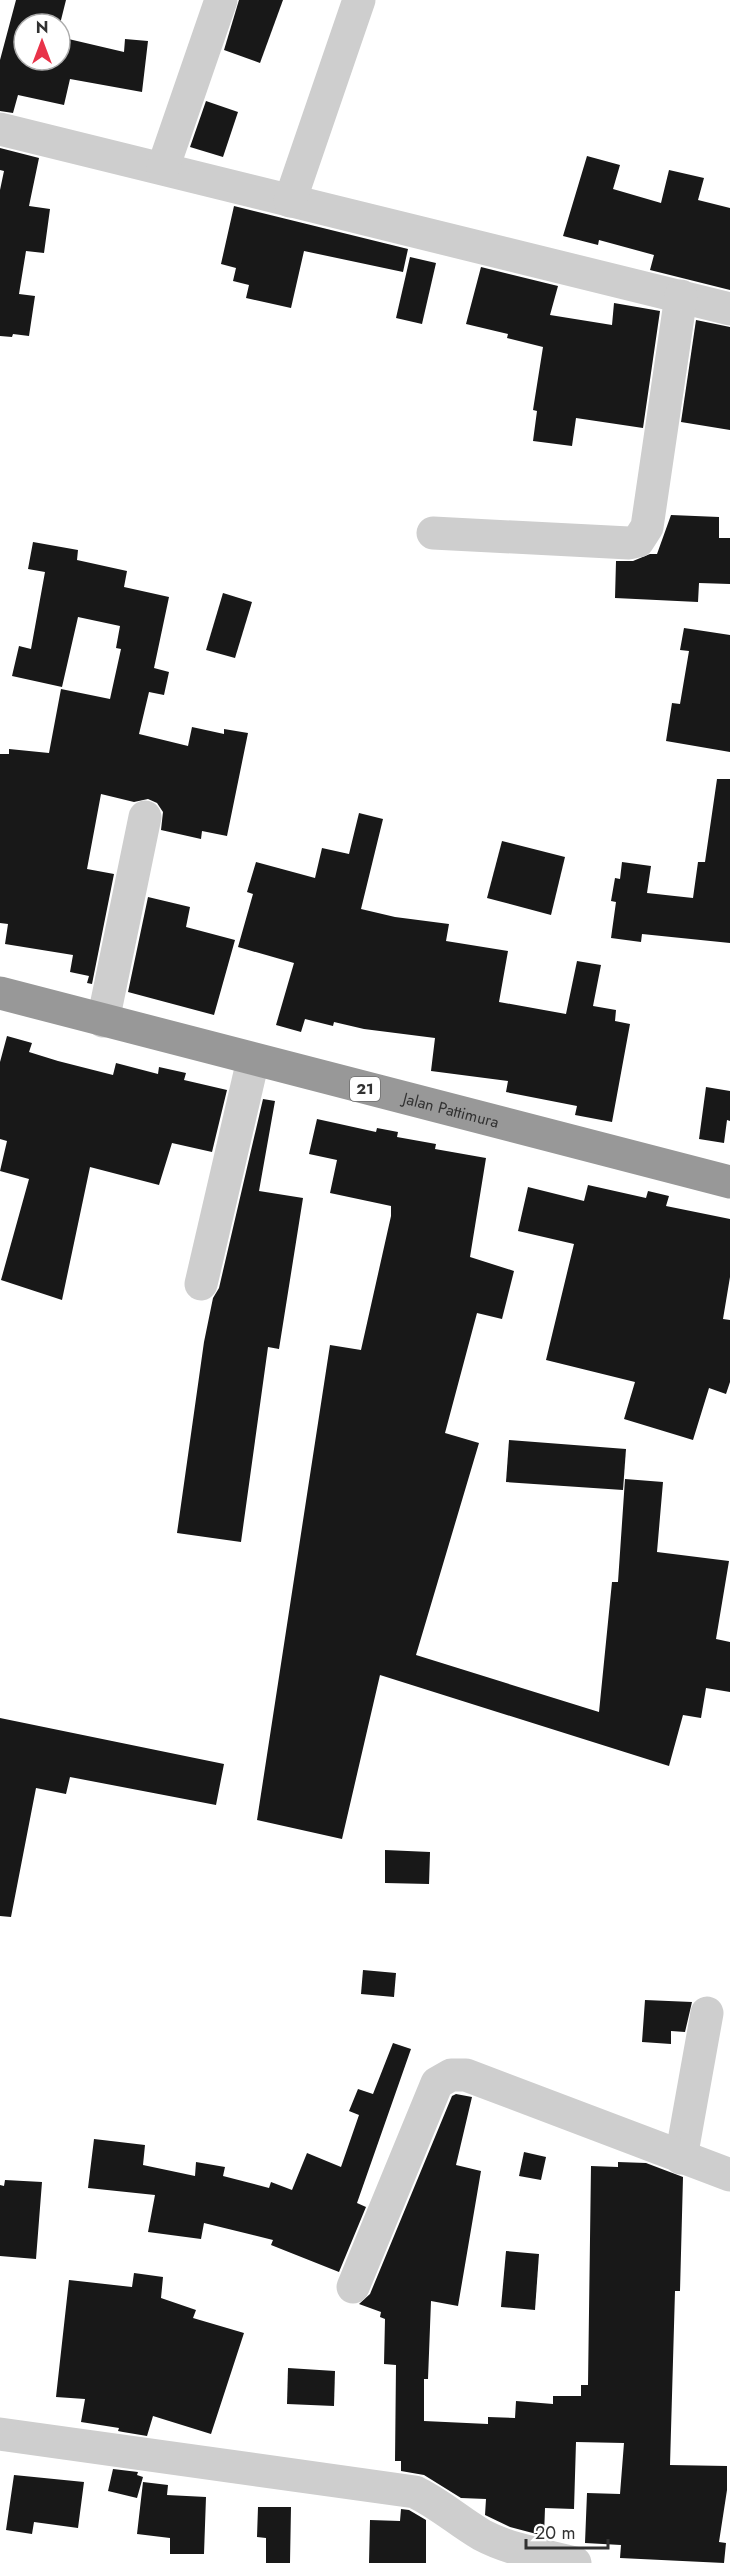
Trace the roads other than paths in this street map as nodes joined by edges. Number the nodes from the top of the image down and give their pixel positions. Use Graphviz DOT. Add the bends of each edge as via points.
graph roads {
  1 [pos="221,0"];
  2 [pos="359,0"];
  3 [pos="0,129"];
  4 [pos="163,168"];
  5 [pos="290,201"];
  6 [pos="681,296"];
  7 [pos="730,309"];
  8 [pos="433,533"];
  9 [pos="146,817"];
  10 [pos="0,993"];
  11 [pos="103,1021"];
  12 [pos="253,1060"];
  13 [pos="730,1182"];
  14 [pos="201,1284"];
  15 [pos="707,2013"];
  16 [pos="681,2158"];
  17 [pos="730,2175"];
  18 [pos="352,2286"];
  19 [pos="0,2434"];
  20 [pos="575,2563"];
  1 -- 4 [label="street"];
  2 -- 5 [label="street"];
  3 -- 4 [label="street"];
  4 -- 5 [label="street"];
  5 -- 6 [label="street"];
  6 -- 7 [label="street"];
  6 -- 8 [label="street" via="647,528 638,541"];
  9 -- 11 [label="street"];
  10 -- 11 [label="highway, Jalan Pattimura / 21"];
  11 -- 12 [label="highway, Jalan Pattimura / 21"];
  12 -- 13 [label="highway, Jalan Pattimura / 21"];
  12 -- 14 [label="street"];
  15 -- 16 [label="street"];
  16 -- 17 [label="street"];
  16 -- 18 [label="street" via="466,2075 443,2078 437,2083"];
  19 -- 20 [label="street" via="415,2492 503,2544"];
}
